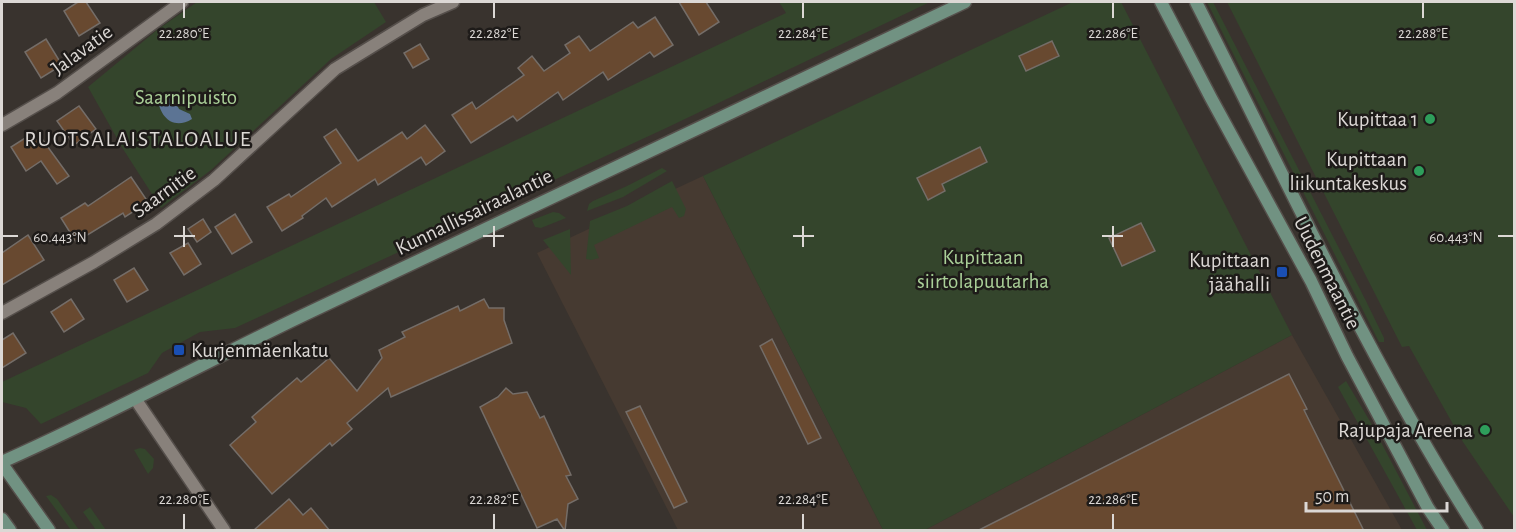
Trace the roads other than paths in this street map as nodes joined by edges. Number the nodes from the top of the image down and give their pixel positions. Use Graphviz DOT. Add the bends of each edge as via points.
graph roads {
  1 [pos="182,2"];
  2 [pos="453,2"];
  3 [pos="965,2"];
  4 [pos="1161,2"];
  5 [pos="1196,2"];
  6 [pos="2,125"];
  7 [pos="2,313"];
  8 [pos="136,400"];
  9 [pos="2,463"];
  10 [pos="2,519"];
  11 [pos="10,531"];
  12 [pos="50,531"];
  13 [pos="224,531"];
  14 [pos="1443,531"];
  15 [pos="1478,531"];
  1 -- 6 [label="street, Jalavatie" via="57,93"];
  2 -- 7 [label="street, Saarnitie" via="423,15 335,69 214,180 156,224"];
  3 -- 8 [label="main road, Kunnallissairaalantie" via="215,357"];
  4 -- 14 [label="main road, Uudenmaantie"];
  5 -- 15 [label="main road, Uudenmaantie" via="1383,373"];
  8 -- 9 [label="main road, Kunnallissairaalantie"];
  8 -- 13 [label="street"];
  9 -- 12 [label="main road"];
  10 -- 11 [label="main road"];
}
